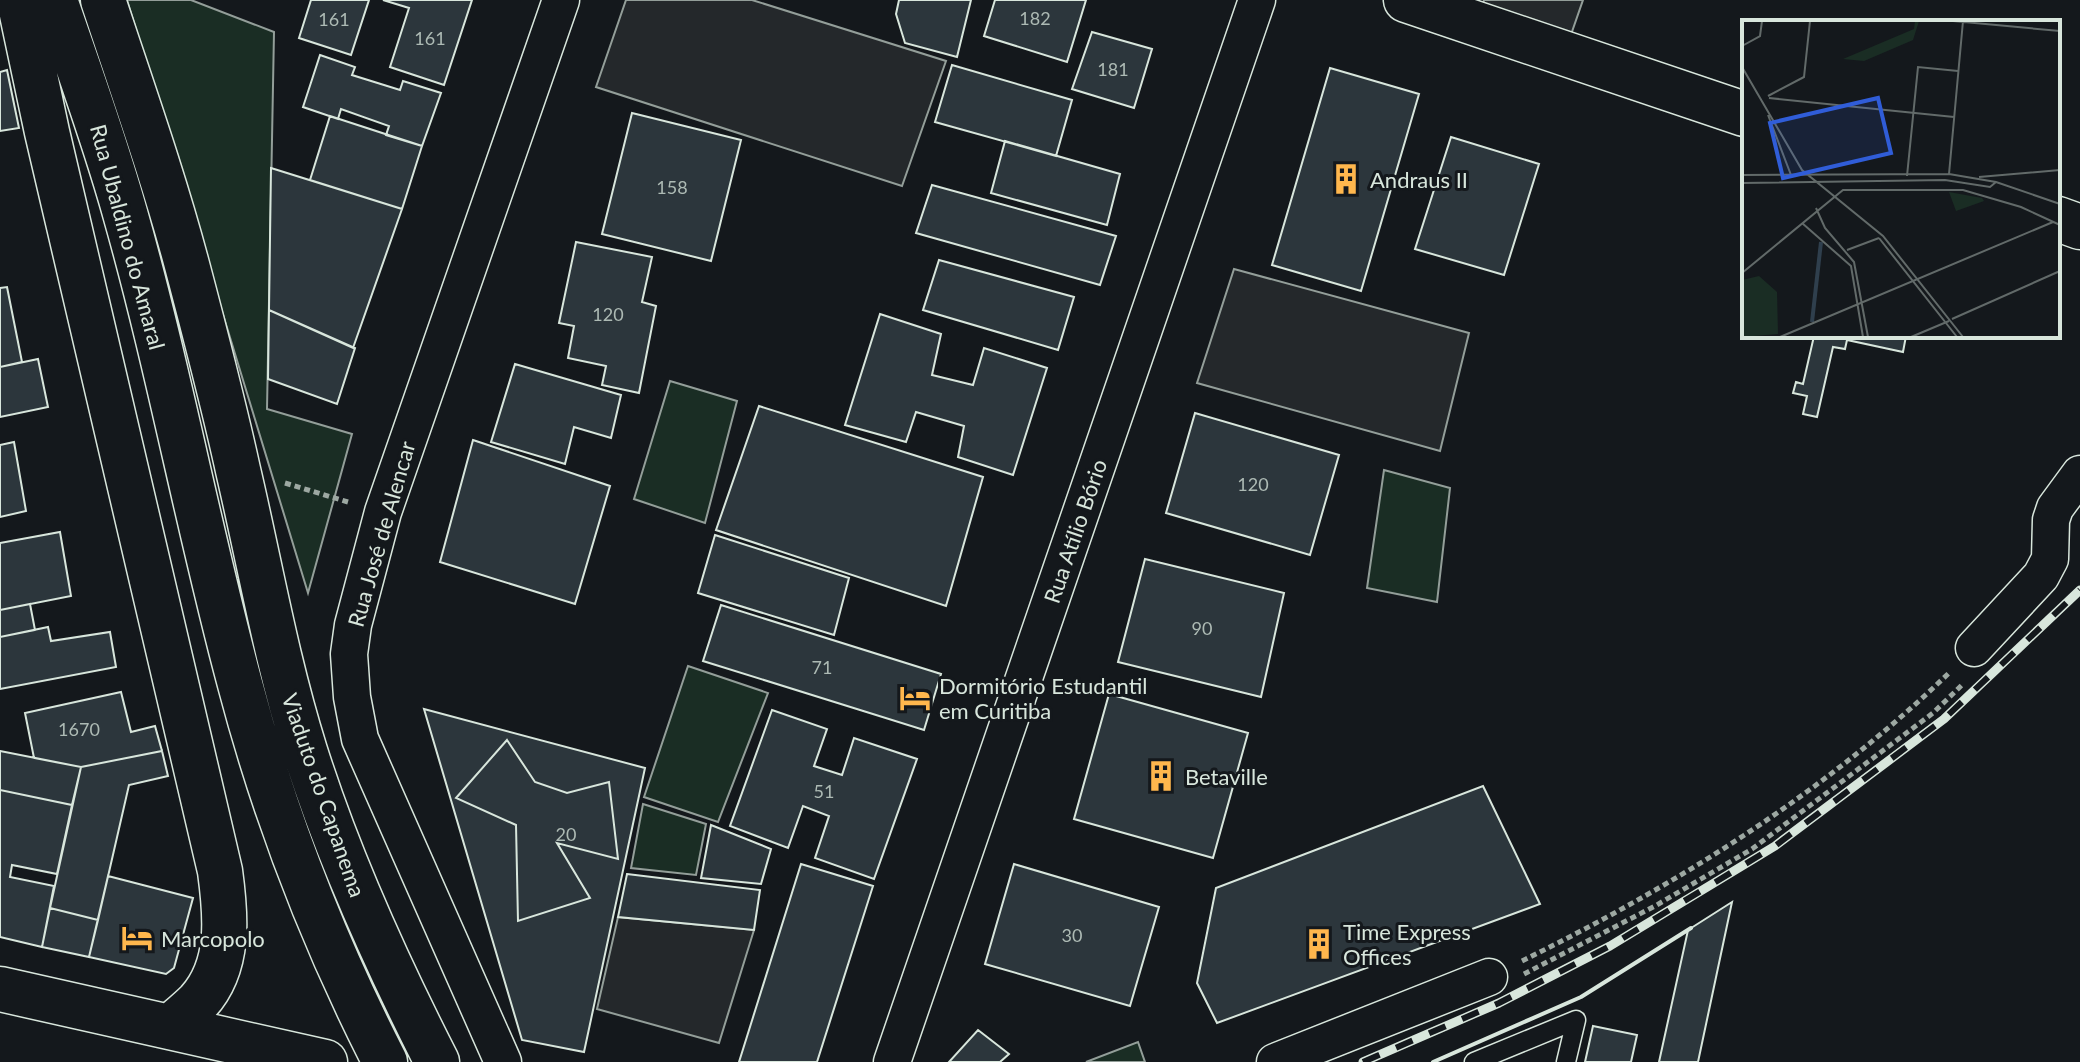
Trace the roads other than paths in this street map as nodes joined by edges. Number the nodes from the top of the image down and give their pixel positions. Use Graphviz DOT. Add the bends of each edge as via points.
graph roads {
  1 [pos="19,0"];
  2 [pos="55,0"];
  3 [pos="103,0"];
  4 [pos="561,0"];
  5 [pos="1257,0"];
  6 [pos="1406,0"];
  7 [pos="1742,113"];
  8 [pos="2060,220"];
  9 [pos="2080,227"];
  10 [pos="238,468"];
  11 [pos="2080,474"];
  12 [pos="192,478"];
  13 [pos="1973,662"];
  14 [pos="1505,976"];
  15 [pos="0,989"];
  16 [pos="170,1027"];
  17 [pos="325,1062"];
  18 [pos="385,1062"];
  19 [pos="437,1062"];
  20 [pos="503,1062"];
  21 [pos="892,1062"];
  22 [pos="1275,1062"];
  23 [pos="1474,1062"];
  24 [pos="1566,1062"];
  1 -- 16 [label="main road" via="225,905 225,938 216,975 199,1001"];
  2 -- 12 [label="main road, Rua Ubaldino do Amaral" via="126,215"];
  3 -- 10 [label="main road, Rua Ubaldino do Amaral" via="174,219"];
  4 -- 20 [label="street, Rua José de Alencar" via="383,512 349,654 360,739"];
  5 -- 21 [label="street, Rua Atílio Bório"];
  6 -- 7 [label="main road"];
  8 -- 9 [label="main road"];
  10 -- 19 [label="main road, Viaduto do Capanema" via="305,752 362,904"];
  11 -- 13 [label="street" via="2055,508 2050,559 2041,576"];
  12 -- 18 [label="main road, Viaduto do Capanema" via="254,735 321,920"];
  14 -- 22 [label="street"];
  15 -- 16 [label="main road"];
  16 -- 17 [label="main road"];
  23 -- 24 [label="lane" via="1576,1020"];
}
